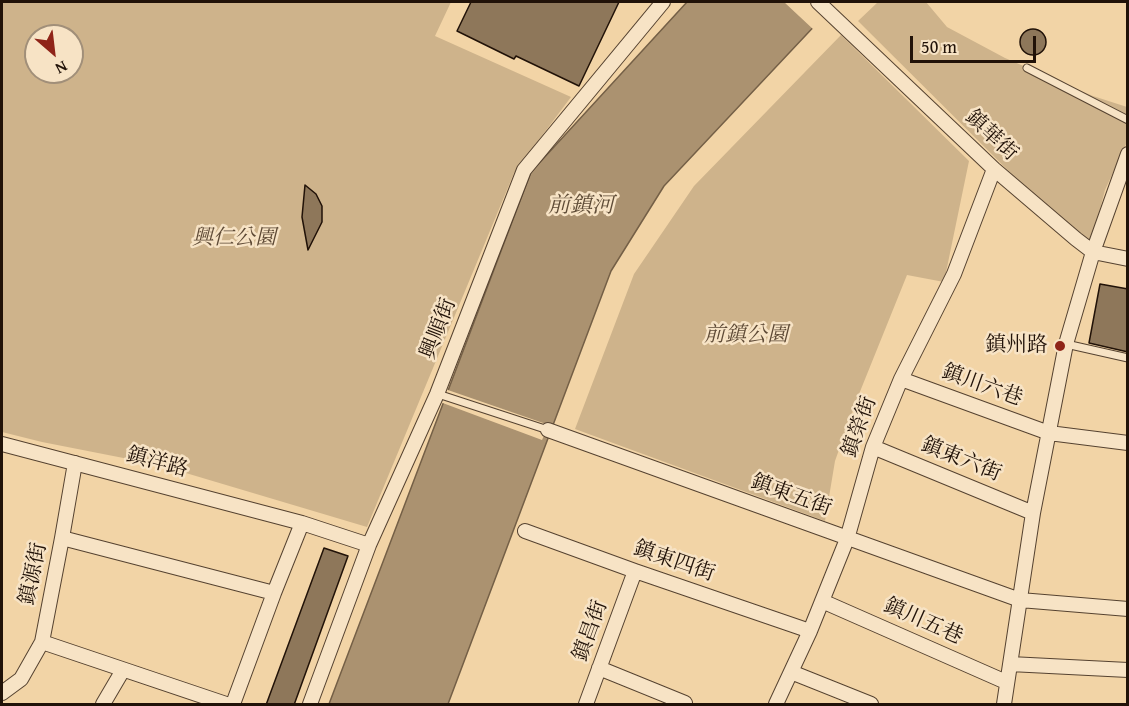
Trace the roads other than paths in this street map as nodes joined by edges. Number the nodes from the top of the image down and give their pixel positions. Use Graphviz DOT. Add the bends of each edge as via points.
graph roads {
  1 [pos="663,2"];
  2 [pos="818,2"];
  3 [pos="1027,68"];
  4 [pos="1128,120"];
  5 [pos="1128,154"];
  6 [pos="994,169"];
  7 [pos="1123,177"];
  8 [pos="1093,252"];
  9 [pos="1128,259"];
  10 [pos="1066,344"];
  11 [pos="1128,358"];
  12 [pos="901,379"];
  13 [pos="439,395"];
  14 [pos="548,430"];
  15 [pos="1049,433"];
  16 [pos="1128,443"];
  17 [pos="2,444"];
  18 [pos="873,447"];
  19 [pos="75,463"];
  20 [pos="1033,513"];
  21 [pos="302,523"];
  22 [pos="525,531"];
  23 [pos="62,537"];
  24 [pos="848,539"];
  25 [pos="369,545"];
  26 [pos="635,571"];
  27 [pos="274,593"];
  28 [pos="1020,600"];
  29 [pos="822,601"];
  30 [pos="1128,609"];
  31 [pos="810,631"];
  32 [pos="42,642"];
  33 [pos="1010,664"];
  34 [pos="599,668"];
  35 [pos="123,670"];
  36 [pos="1128,670"];
  37 [pos="791,672"];
  38 [pos="1006,682"];
  39 [pos="2,693"];
  40 [pos="685,703"];
  41 [pos="103,705"];
  42 [pos="226,705"];
  43 [pos="233,705"];
  44 [pos="310,705"];
  45 [pos="586,705"];
  46 [pos="776,705"];
  47 [pos="871,705"];
  48 [pos="1004,705"];
  1 -- 13 [label="street, 興順街" via="524,170"];
  2 -- 6 [label="street, 鎮華街"];
  3 -- 4 [label="lane"];
  5 -- 7 [label="street"];
  6 -- 8 [label="street, 鎮華街"];
  6 -- 12 [label="street, 鎮榮街" via="954,274"];
  7 -- 8 [label="street"];
  8 -- 9 [label="street, 鎮華街"];
  8 -- 10 [label="street"];
  10 -- 11 [label="lane"];
  10 -- 15 [label="street"];
  12 -- 15 [label="street, 鎮川六巷"];
  12 -- 18 [label="street, 鎮榮街"];
  13 -- 14 [label="lane"];
  13 -- 25 [label="street, 興順街"];
  14 -- 24 [label="street, 鎮東五街"];
  15 -- 16 [label="street, 鎮川六巷"];
  15 -- 20 [label="street"];
  17 -- 19 [label="street, 鎮洋路"];
  18 -- 20 [label="street, 鎮東六街"];
  18 -- 24 [label="street, 鎮榮街"];
  19 -- 21 [label="street, 鎮洋路"];
  19 -- 23 [label="street"];
  20 -- 28 [label="street"];
  21 -- 25 [label="street, 鎮洋路"];
  21 -- 27 [label="street"];
  22 -- 26 [label="street, 鎮東四街"];
  23 -- 27 [label="street, 鎮源街"];
  23 -- 32 [label="street, 鎮源街"];
  24 -- 28 [label="street, 鎮東五街"];
  24 -- 29 [label="street, 鎮榮街"];
  25 -- 44 [label="street, 興順街"];
  26 -- 31 [label="street, 鎮東四街"];
  26 -- 34 [label="street, 鎮昌街"];
  27 -- 43 [label="street"];
  28 -- 30 [label="street, 鎮東五街"];
  28 -- 33 [label="street"];
  29 -- 31 [label="street, 鎮榮街"];
  29 -- 38 [label="street, 鎮川五巷"];
  31 -- 37 [label="street, 鎮榮街"];
  32 -- 35 [label="street"];
  32 -- 39 [label="street, 鎮源街" via="21,679"];
  33 -- 36 [label="street"];
  33 -- 38 [label="street"];
  34 -- 40 [label="street"];
  34 -- 45 [label="street, 鎮昌街"];
  35 -- 41 [label="street"];
  35 -- 42 [label="street"];
  37 -- 46 [label="street, 鎮榮街"];
  37 -- 47 [label="street"];
  38 -- 48 [label="street"];
}
